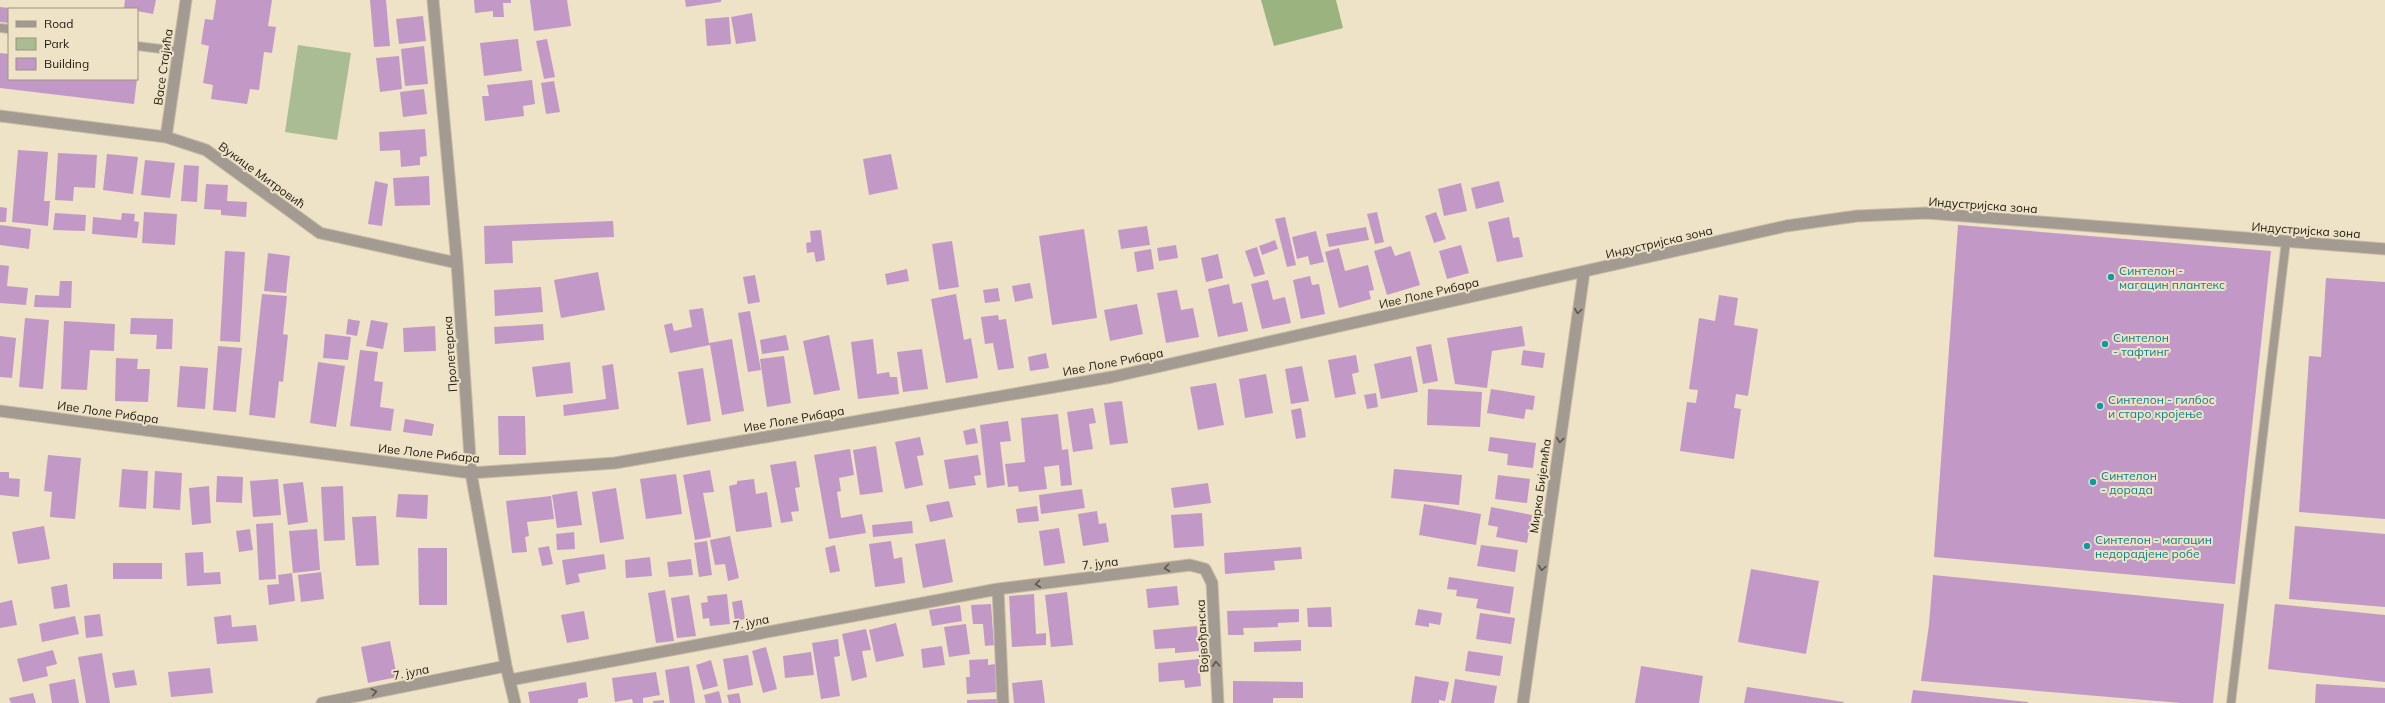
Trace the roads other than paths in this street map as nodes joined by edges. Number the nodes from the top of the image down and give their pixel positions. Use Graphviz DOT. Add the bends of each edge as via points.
graph roads {
  1 [pos="186,0"];
  2 [pos="433,0"];
  3 [pos="138,46"];
  4 [pos="178,51"];
  5 [pos="0,116"];
  6 [pos="166,137"];
  7 [pos="2286,241"];
  8 [pos="2385,249"];
  9 [pos="457,263"];
  10 [pos="1584,272"];
  11 [pos="0,411"];
  12 [pos="471,473"];
  13 [pos="1205,569"];
  14 [pos="998,589"];
  15 [pos="506,666"];
  16 [pos="510,680"];
  17 [pos="322,703"];
  18 [pos="515,703"];
  19 [pos="1003,703"];
  20 [pos="1218,703"];
  21 [pos="1523,703"];
  22 [pos="2231,703"];
  1 -- 4 [label="street, Васе Стајића"];
  2 -- 9 [label="street, Пролетерска"];
  3 -- 4 [label="lane"];
  4 -- 6 [label="street, Васе Стајића"];
  5 -- 6 [label="street, Вукице Митровић"];
  6 -- 9 [label="street, Вукице Митровић" via="206,150 320,233"];
  7 -- 8 [label="street, Индустријска зона"];
  7 -- 10 [label="street, Индустријска зона" via="1927,213 1857,216 1786,226"];
  7 -- 22 [label="lane"];
  9 -- 12 [label="street, Пролетерска"];
  10 -- 12 [label="street, Иве Лоле Рибара" via="1112,377 615,463"];
  10 -- 21 [label="street, Мирка Бијелића, one-way"];
  11 -- 12 [label="street, Иве Лоле Рибара"];
  12 -- 15 [label="street, Пролетерска"];
  13 -- 14 [label="street, 7. јула, one-way" via="1190,565"];
  20 -- 13 [label="street, Војвођанска, one-way" via="1212,583"];
  14 -- 16 [label="street, 7. јула"];
  14 -- 19 [label="street"];
  15 -- 16 [label="street, Пролетерска"];
  17 -- 15 [label="street, 7. јула, one-way"];
  16 -- 18 [label="street, Пролетерска"];
}
